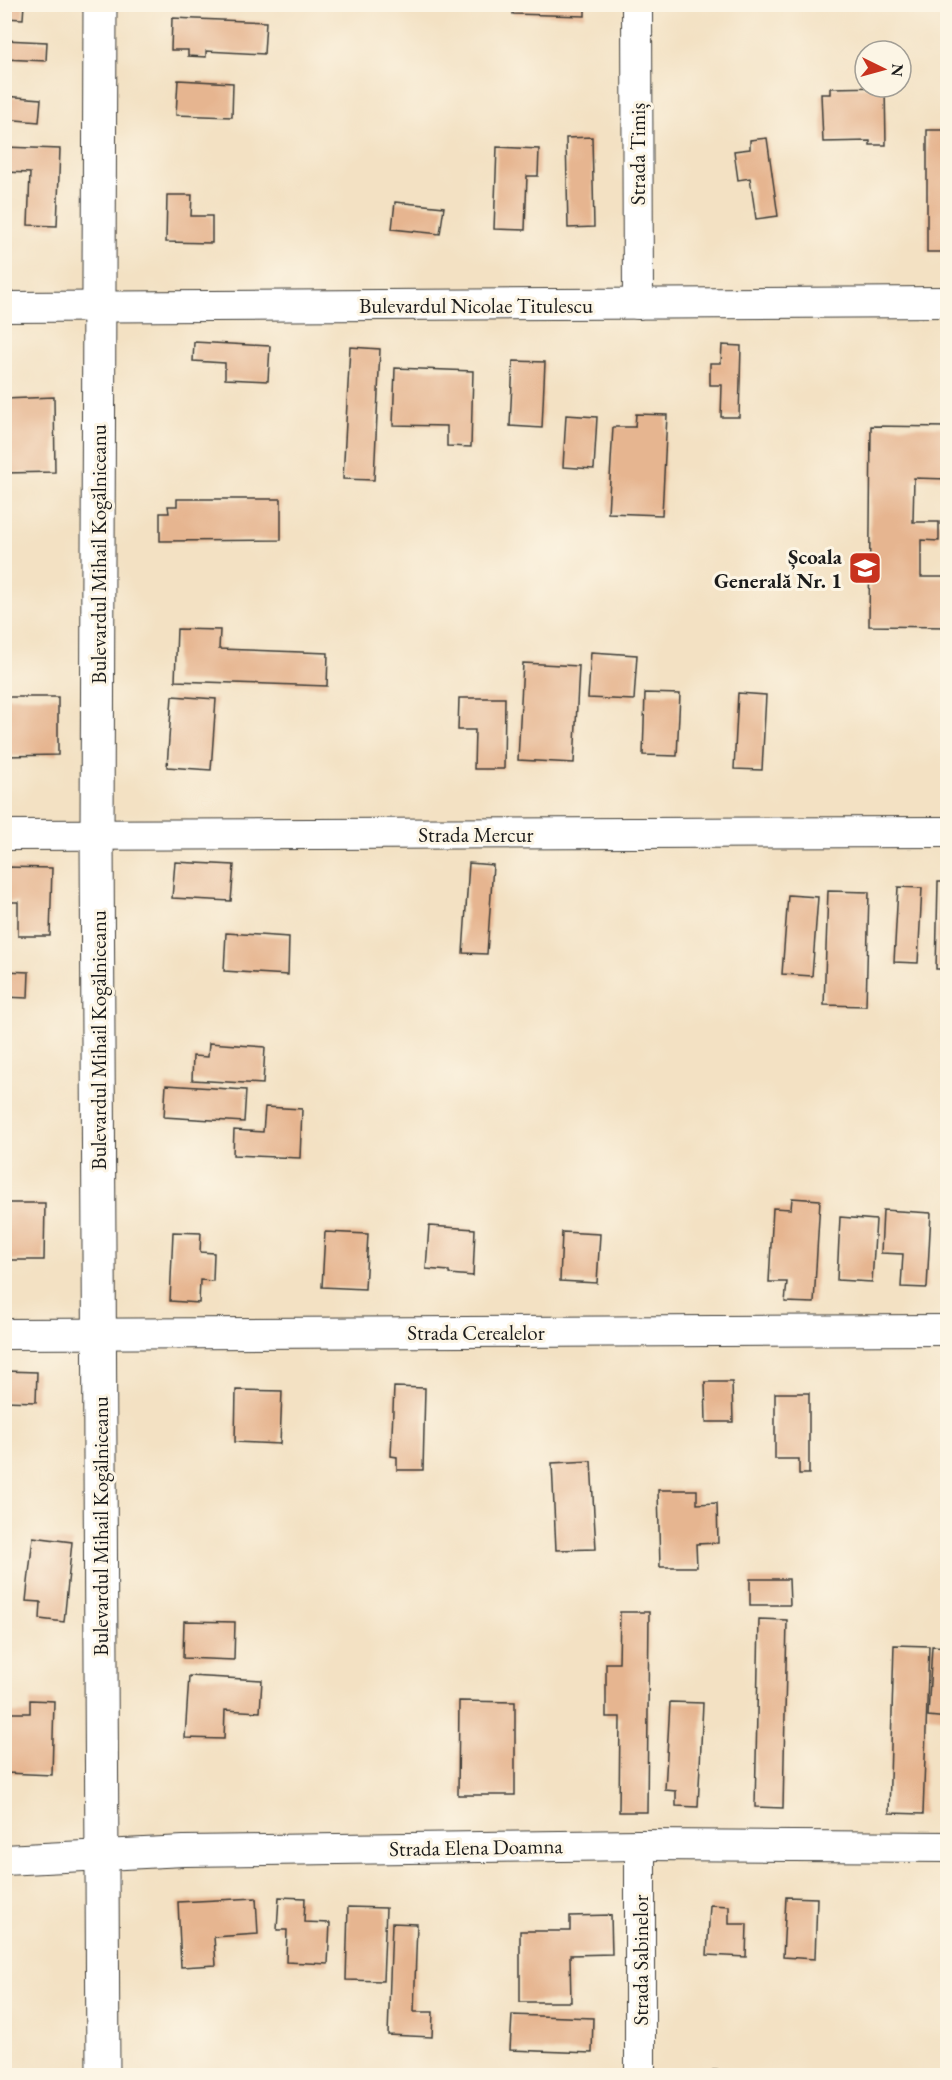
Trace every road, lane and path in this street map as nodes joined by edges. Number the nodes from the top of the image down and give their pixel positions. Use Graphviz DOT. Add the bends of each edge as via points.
graph roads {
  1 [pos="100,4"];
  2 [pos="637,4"];
  3 [pos="948,302"];
  4 [pos="638,304"];
  5 [pos="4,307"];
  6 [pos="100,307"];
  7 [pos="948,832"];
  8 [pos="4,835"];
  9 [pos="97,835"];
  10 [pos="948,1330"];
  11 [pos="99,1333"];
  12 [pos="4,1334"];
  13 [pos="640,1845"];
  14 [pos="948,1847"];
  15 [pos="101,1854"];
  16 [pos="4,1860"];
  17 [pos="103,2076"];
  18 [pos="640,2076"];
  1 -- 6 [label="main road, Bulevardul Mihail Kogălniceanu"];
  2 -- 4 [label="street, Strada Timiș"];
  3 -- 4 [label="street, Bulevardul Nicolae Titulescu"];
  4 -- 6 [label="street, Bulevardul Nicolae Titulescu"];
  5 -- 6 [label="street, Bulevardul Nicolae Titulescu"];
  6 -- 9 [label="main road, Bulevardul Mihail Kogălniceanu"];
  7 -- 9 [label="street, Strada Mercur"];
  8 -- 9 [label="street, Strada Mercur"];
  9 -- 11 [label="main road, Bulevardul Mihail Kogălniceanu"];
  10 -- 11 [label="street, Strada Cerealelor"];
  11 -- 12 [label="street, Strada Cerealelor"];
  11 -- 15 [label="main road, Bulevardul Mihail Kogălniceanu"];
  13 -- 14 [label="street, Strada Elena Doamna"];
  13 -- 15 [label="street, Strada Elena Doamna"];
  13 -- 18 [label="street, Strada Sabinelor"];
  15 -- 16 [label="street, Strada Elena Doamna"];
  15 -- 17 [label="main road, Bulevardul Mihail Kogălniceanu"];
}
